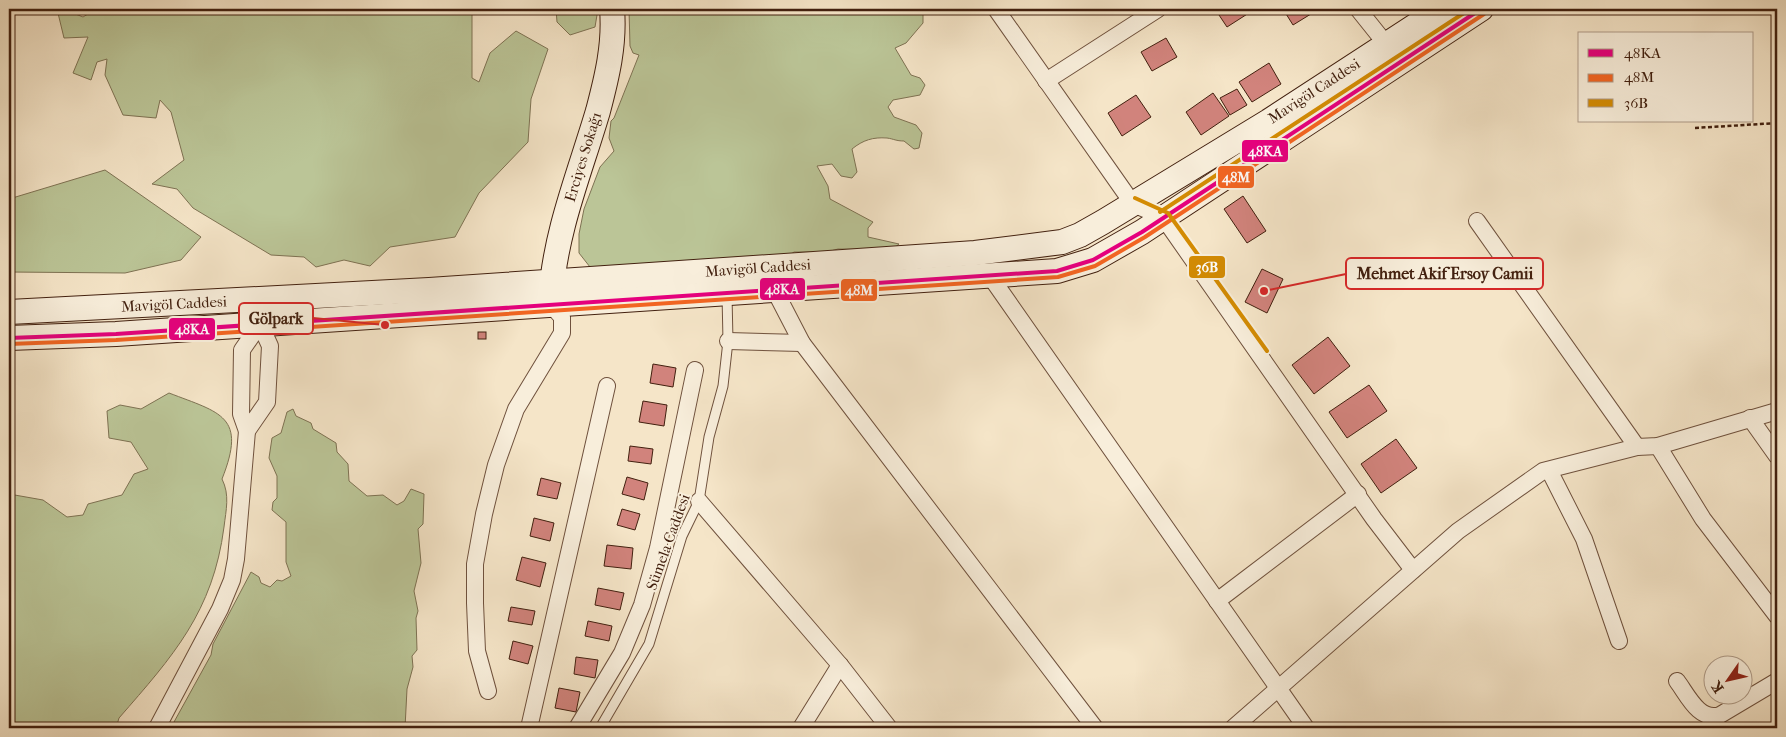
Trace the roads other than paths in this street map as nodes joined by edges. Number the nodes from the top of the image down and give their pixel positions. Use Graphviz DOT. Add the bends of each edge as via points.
graph roads {
  1 [pos="612,9"];
  2 [pos="996,9"];
  3 [pos="1158,9"];
  4 [pos="1358,9"];
  5 [pos="1440,9"];
  6 [pos="1481,9"];
  7 [pos="1386,44"];
  8 [pos="1046,81"];
  9 [pos="1133,204"];
  10 [pos="1163,217"];
  11 [pos="1477,221"];
  12 [pos="990,276"];
  13 [pos="552,282"];
  14 [pos="774,289"];
  15 [pos="727,292"];
  16 [pos="259,299"];
  17 [pos="551,306"];
  18 [pos="9,312"];
  19 [pos="260,324"];
  20 [pos="9,338"];
  21 [pos="728,341"];
  22 [pos="802,343"];
  23 [pos="695,370"];
  24 [pos="607,386"];
  25 [pos="241,393"];
  26 [pos="267,394"];
  27 [pos="1777,412"];
  28 [pos="1750,418"];
  29 [pos="247,431"];
  30 [pos="1658,446"];
  31 [pos="1637,447"];
  32 [pos="1777,456"];
  33 [pos="1550,470"];
  34 [pos="1358,494"];
  35 [pos="699,501"];
  36 [pos="1413,570"];
  37 [pos="1217,601"];
  38 [pos="1777,616"];
  39 [pos="1620,641"];
  40 [pos="840,665"];
  41 [pos="1676,681"];
  42 [pos="1777,681"];
  43 [pos="1278,690"];
  44 [pos="488,691"];
  45 [pos="532,727"];
  46 [pos="157,728"];
  47 [pos="577,728"];
  48 [pos="600,728"];
  49 [pos="802,728"];
  50 [pos="889,728"];
  51 [pos="1095,728"];
  52 [pos="1233,728"];
  53 [pos="1306,728"];
  1 -- 13 [label="main road, Erciyes Sokağı" via="612,49 604,86 559,238"];
  2 -- 8 [label="street"];
  3 -- 8 [label="street"];
  4 -- 7 [label="street"];
  5 -- 7 [label="main road, Mavigöl Caddesi"];
  6 -- 10 [label="main road, Mavigöl Caddesi"];
  7 -- 9 [label="main road, Mavigöl Caddesi" via="1269,121"];
  8 -- 9 [label="street"];
  9 -- 10 [label="street"];
  9 -- 13 [label="main road, Mavigöl Caddesi" via="1080,235 1041,246"];
  10 -- 12 [label="main road, Mavigöl Caddesi" via="1076,267 1056,272"];
  10 -- 34 [label="street"];
  11 -- 31 [label="street"];
  12 -- 14 [label="main road, Mavigöl Caddesi"];
  12 -- 37 [label="street"];
  13 -- 16 [label="main road, Mavigöl Caddesi"];
  13 -- 17 [label="main road, Erciyes Sokağı"];
  14 -- 15 [label="main road, Mavigöl Caddesi"];
  14 -- 22 [label="street"];
  15 -- 17 [label="main road, Mavigöl Caddesi"];
  15 -- 21 [label="lane, Sümela Caddesi"];
  16 -- 18 [label="main road, Mavigöl Caddesi"];
  16 -- 19 [label="street"];
  17 -- 19 [label="main road, Mavigöl Caddesi"];
  17 -- 44 [label="street" via="562,317 562,333 516,409 496,465 475,564 477,651"];
  19 -- 20 [label="main road, Mavigöl Caddesi"];
  19 -- 25 [label="street" via="242,350"];
  19 -- 26 [label="street" via="270,346"];
  21 -- 22 [label="street"];
  21 -- 35 [label="lane, Sümela Caddesi" via="723,386"];
  22 -- 51 [label="street"];
  23 -- 47 [label="street" via="658,548 642,605 622,653"];
  24 -- 45 [label="street"];
  25 -- 26 [label="street" via="253,388"];
  25 -- 29 [label="street" via="241,414"];
  26 -- 29 [label="street" via="266,402"];
  27 -- 28 [label="street"];
  28 -- 30 [label="street"];
  28 -- 32 [label="street"];
  29 -- 46 [label="street" via="232,580"];
  30 -- 31 [label="street"];
  30 -- 38 [label="street" via="1703,519"];
  31 -- 33 [label="street"];
  33 -- 36 [label="street" via="1543,471 1458,531"];
  33 -- 39 [label="street" via="1584,539"];
  34 -- 36 [label="street"];
  34 -- 37 [label="street"];
  35 -- 40 [label="street"];
  35 -- 48 [label="lane, Sümela Caddesi" via="682,536 648,644"];
  36 -- 43 [label="street"];
  37 -- 43 [label="street"];
  40 -- 49 [label="street"];
  40 -- 50 [label="street"];
  41 -- 42 [label="street" via="1699,710 1712,717 1720,716"];
  43 -- 52 [label="street"];
  43 -- 53 [label="street"];
}
